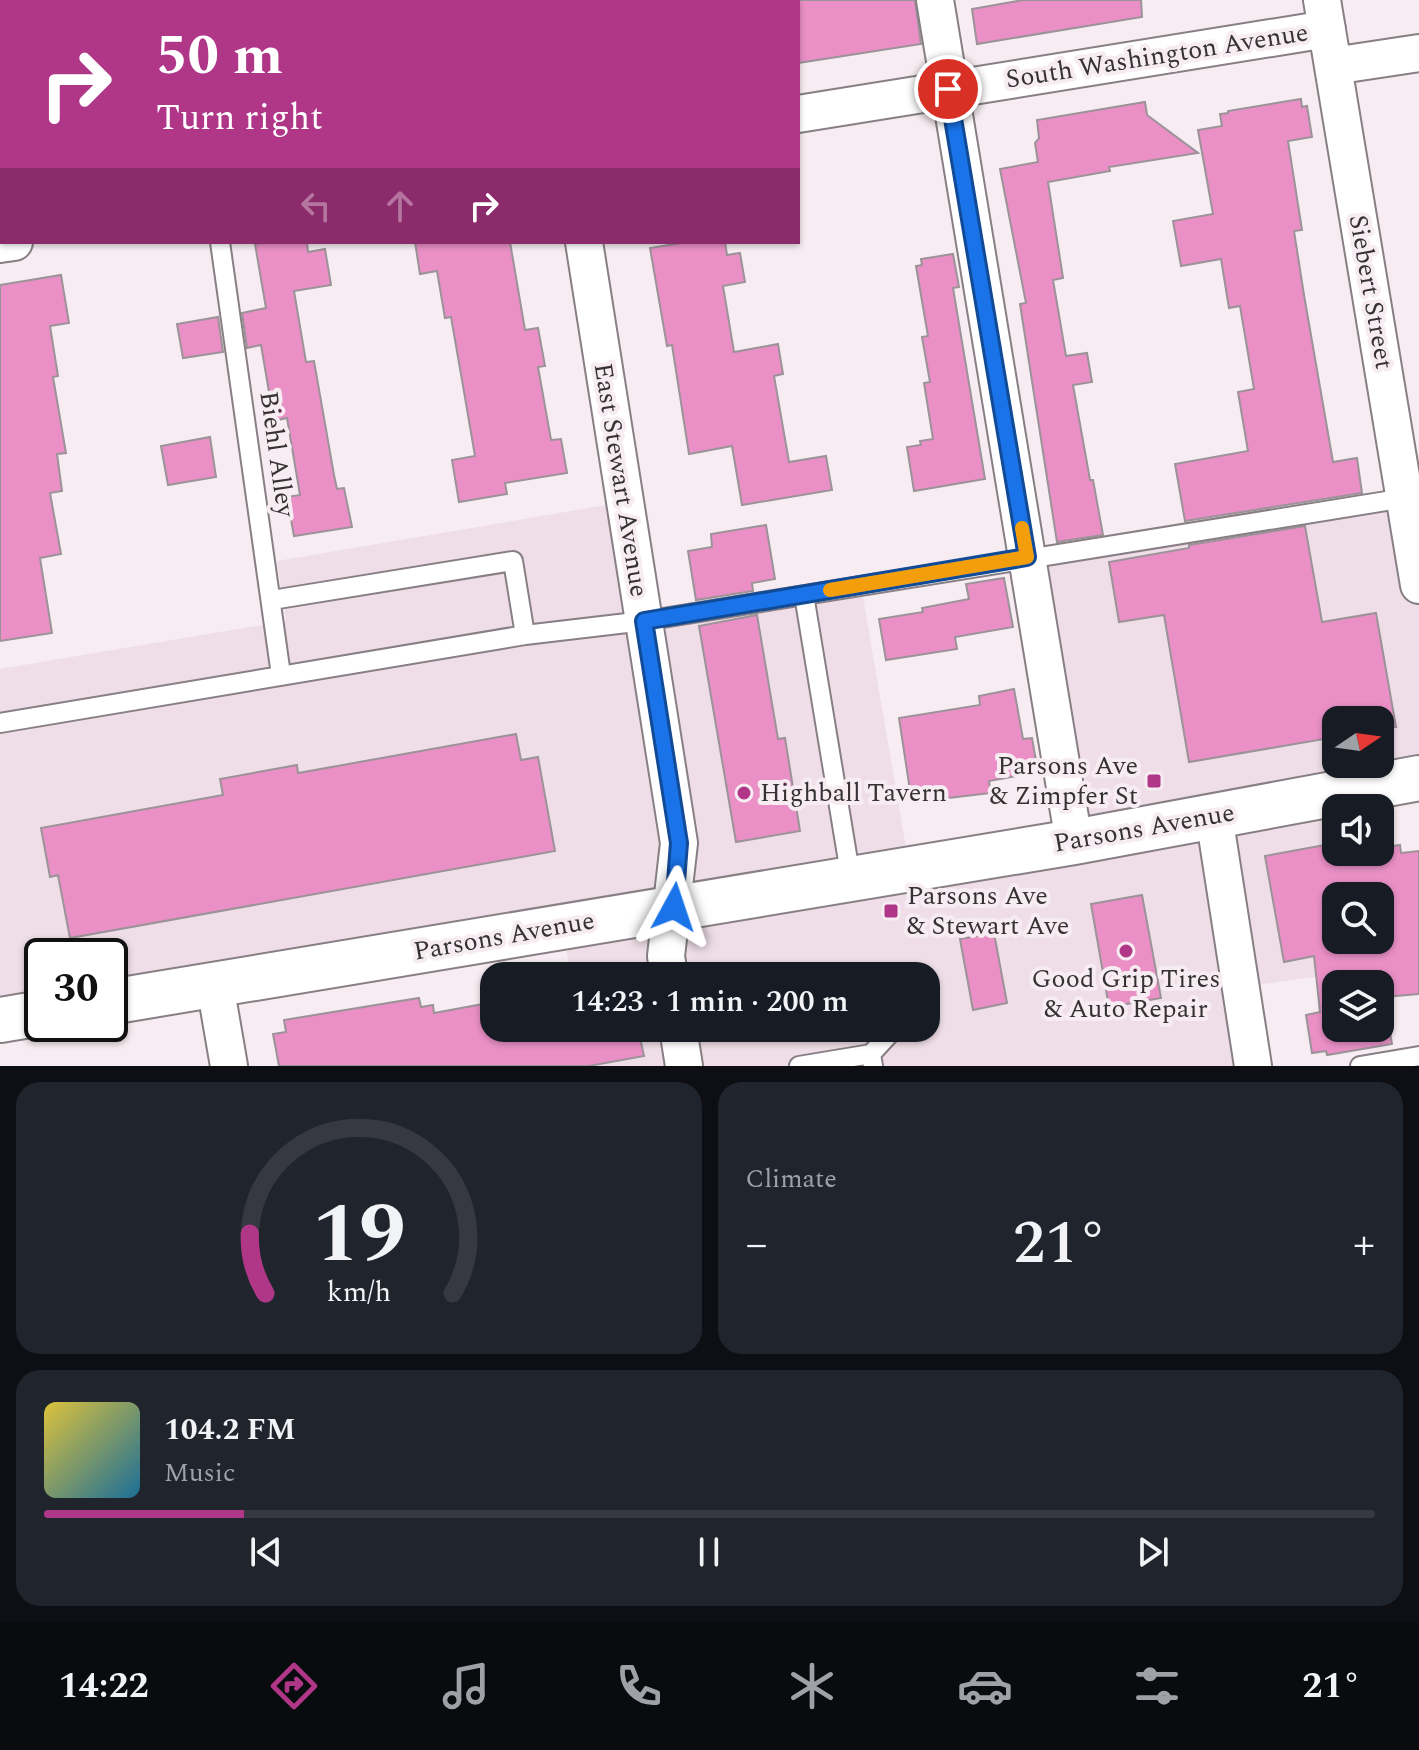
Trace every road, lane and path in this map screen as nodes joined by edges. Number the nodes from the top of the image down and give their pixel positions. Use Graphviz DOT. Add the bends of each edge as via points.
graph roads {
  1 [pos="935,0"];
  2 [pos="1324,14"];
  3 [pos="1419,53"];
  4 [pos="1333,66"];
  5 [pos="948,89"];
  6 [pos="800,114"];
  7 [pos="220,244"];
  8 [pos="584,244"];
  9 [pos="1409,456"];
  10 [pos="1405,498"];
  11 [pos="1027,557"];
  12 [pos="1419,585"];
  13 [pos="804,595"];
  14 [pos="272,600"];
  15 [pos="644,621"];
  16 [pos="525,635"];
  17 [pos="281,675"];
  18 [pos="0,723"];
  19 [pos="1419,778"];
  20 [pos="1214,816"];
  21 [pos="1074,842"];
  22 [pos="851,879"];
  23 [pos="674,907"];
  24 [pos="667,962"];
  25 [pos="215,985"];
  26 [pos="128,999"];
  27 [pos="24,1016"];
  28 [pos="0,1020"];
  29 [pos="680,1042"];
  30 [pos="885,1042"];
  31 [pos="1419,1056"];
  32 [pos="872,1060"];
  33 [pos="229,1066"];
  34 [pos="684,1066"];
  35 [pos="799,1066"];
  36 [pos="1253,1066"];
  37 [pos="1360,1066"];
  1 -- 5 [label="street"];
  2 -- 4 [label="street, Siebert Street"];
  2 -- 5 [label="street, South Washington Avenue"];
  3 -- 4 [label="street, South Washington Avenue"];
  4 -- 9 [label="street, Siebert Street"];
  5 -- 6 [label="street, South Washington Avenue"];
  5 -- 11 [label="street"];
  7 -- 14 [label="lane, Biehl Alley"];
  8 -- 15 [label="street, East Stewart Avenue"];
  9 -- 10 [label="street, Siebert Street"];
  10 -- 11 [label="lane"];
  10 -- 12 [label="street, Siebert Street"];
  11 -- 13 [label="lane"];
  11 -- 21 [label="street"];
  13 -- 15 [label="lane"];
  13 -- 22 [label="lane"];
  14 -- 16 [label="lane" via="513,561"];
  14 -- 17 [label="lane, Biehl Alley"];
  15 -- 16 [label="lane"];
  15 -- 23 [label="street, East Stewart Avenue" via="679,843"];
  16 -- 17 [label="lane"];
  17 -- 18 [label="lane"];
  19 -- 20 [label="main road, Parsons Avenue"];
  20 -- 21 [label="main road, Parsons Avenue"];
  20 -- 36 [label="street"];
  21 -- 22 [label="main road, Parsons Avenue"];
  22 -- 23 [label="main road, Parsons Avenue"];
  23 -- 24 [label="street, East Stewart Avenue"];
  23 -- 25 [label="main road, Parsons Avenue"];
  25 -- 26 [label="main road, Parsons Avenue"];
  25 -- 33 [label="street"];
  27 -- 28 [label="main road"];
  29 -- 34 [label="street"];
  30 -- 32 [label="lane"];
  31 -- 37 [label="lane"];
  32 -- 35 [label="lane"];
}
